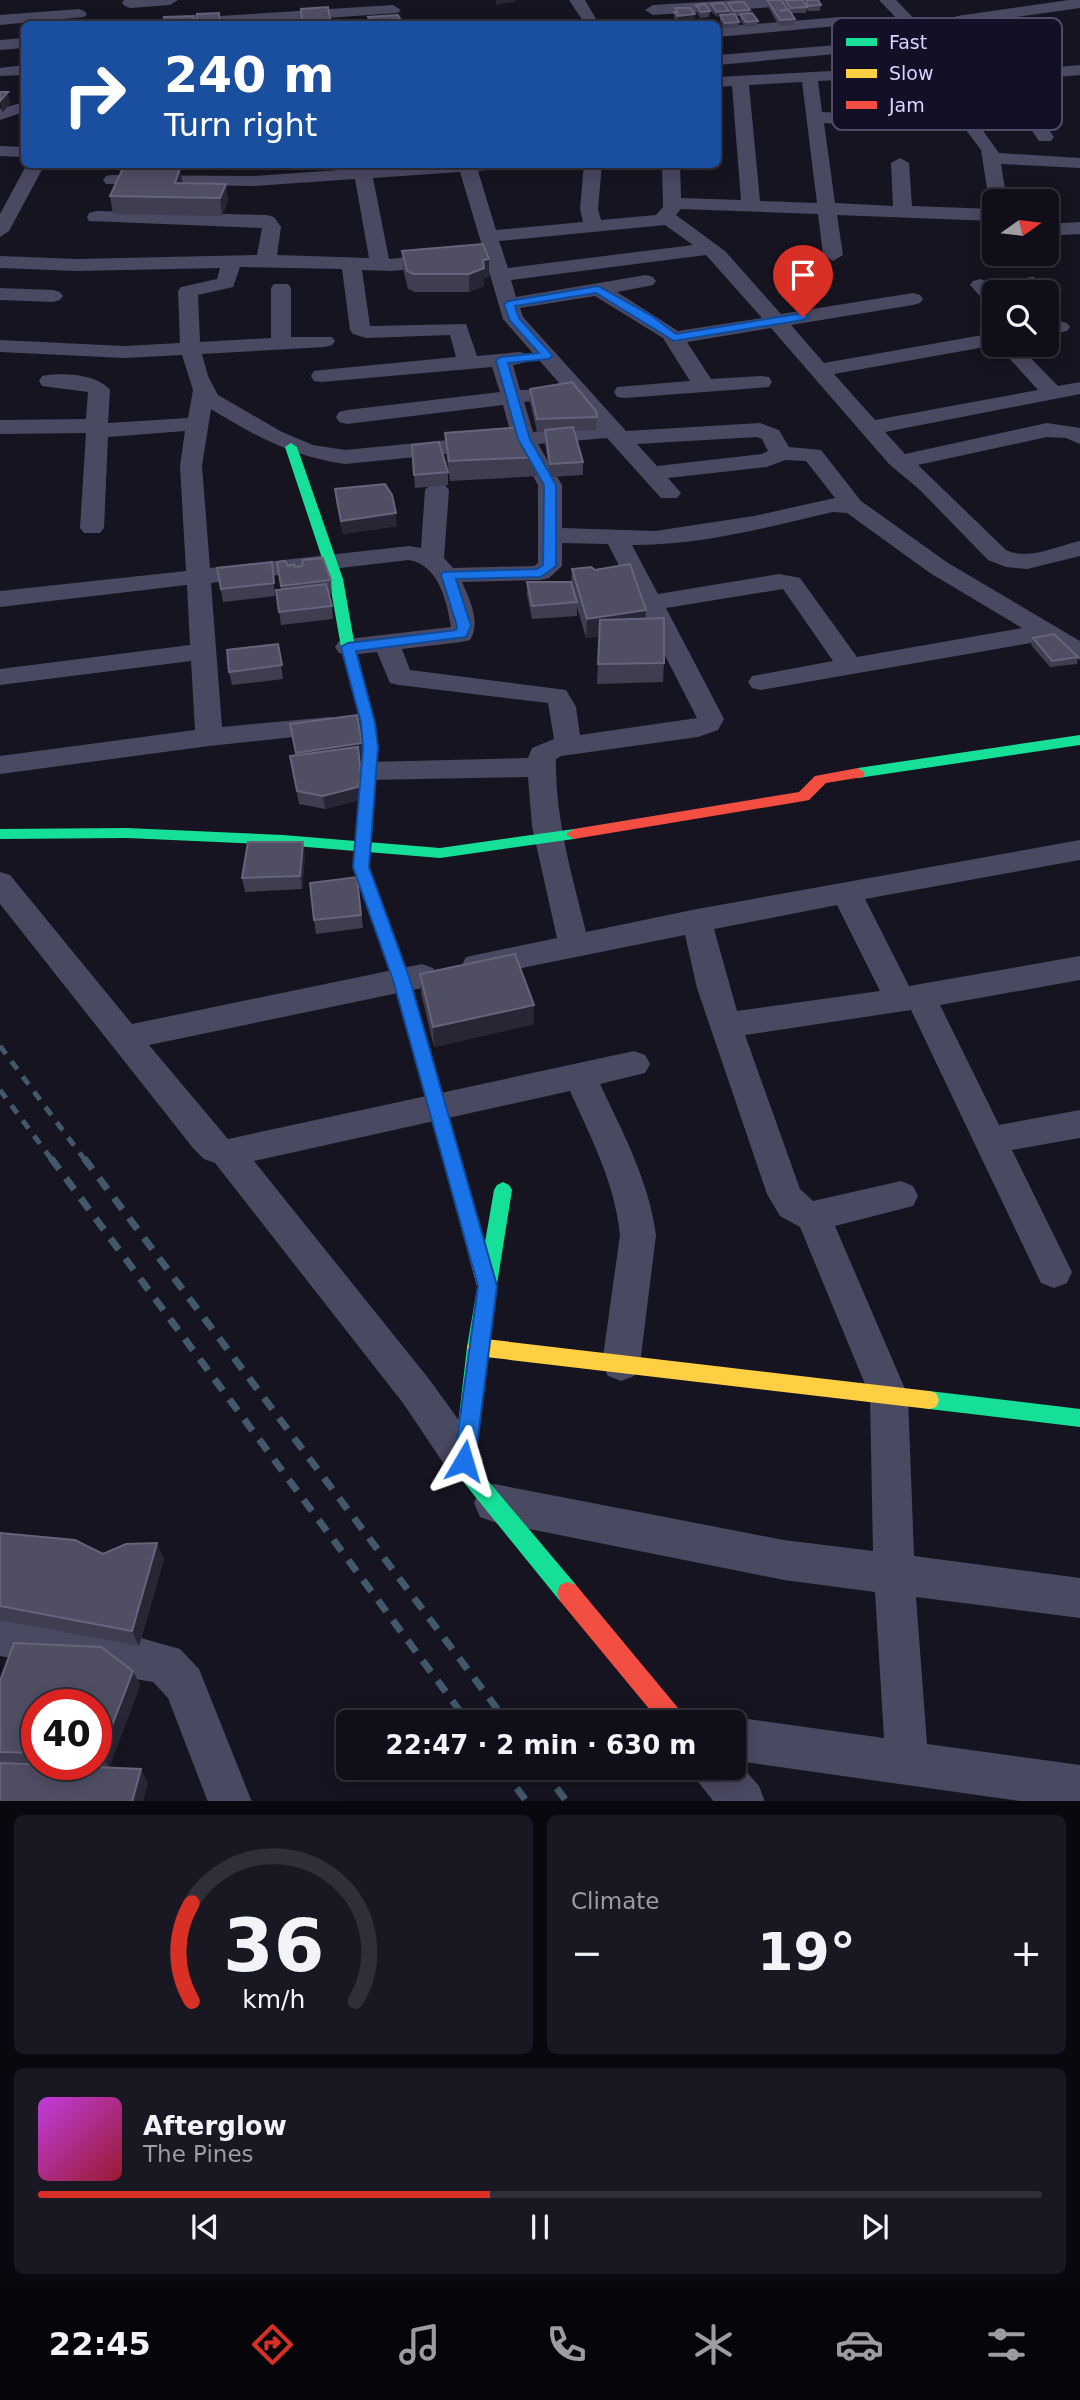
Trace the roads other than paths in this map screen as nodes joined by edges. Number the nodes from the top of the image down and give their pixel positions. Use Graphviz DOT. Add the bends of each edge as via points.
graph roads {
  1 [pos="170,0"];
  2 [pos="223,0"];
  3 [pos="577,0"];
  4 [pos="805,0"];
  5 [pos="887,0"];
  6 [pos="896,0"];
  7 [pos="130,3"];
  8 [pos="1080,3"];
  9 [pos="650,5"];
  10 [pos="829,8"];
  11 [pos="393,10"];
  12 [pos="79,13"];
  13 [pos="989,17"];
  14 [pos="838,18"];
  15 [pos="904,18"];
  16 [pos="981,18"];
  17 [pos="0,20"];
  18 [pos="225,21"];
  19 [pos="251,21"];
  20 [pos="590,21"];
  21 [pos="662,21"];
  22 [pos="832,23"];
  23 [pos="721,32"];
  24 [pos="21,43"];
  25 [pos="0,45"];
  26 [pos="832,50"];
  27 [pos="721,60"];
  28 [pos="21,70"];
  29 [pos="1080,70"];
  30 [pos="3,72"];
  31 [pos="1062,72"];
  32 [pos="832,75"];
  33 [pos="809,76"];
  34 [pos="740,81"];
  35 [pos="721,82"];
  36 [pos="21,98"];
  37 [pos="0,114"];
  38 [pos="815,117"];
  39 [pos="832,118"];
  40 [pos="976,130"];
  41 [pos="1040,130"];
  42 [pos="1045,137"];
  43 [pos="0,151"];
  44 [pos="21,152"];
  45 [pos="990,158"];
  46 [pos="900,163"];
  47 [pos="1080,163"];
  48 [pos="34,168"];
  49 [pos="416,168"];
  50 [pos="469,168"];
  51 [pos="593,168"];
  52 [pos="671,168"];
  53 [pos="363,170"];
  54 [pos="116,172"];
  55 [pos="281,172"];
  56 [pos="996,189"];
  57 [pos="751,205"];
  58 [pos="827,207"];
  59 [pos="670,210"];
  60 [pos="903,211"];
  61 [pos="982,214"];
  62 [pos="594,227"];
  63 [pos="1080,228"];
  64 [pos="92,229"];
  65 [pos="1059,229"];
  66 [pos="0,231"];
  67 [pos="492,245"];
  68 [pos="710,249"];
  69 [pos="833,255"];
  70 [pos="232,261"];
  71 [pos="266,261"];
  72 [pos="0,262"];
  73 [pos="351,263"];
  74 [pos="380,264"];
  75 [pos="77,265"];
  76 [pos="500,275"];
  77 [pos="646,281"];
  78 [pos="281,288"];
  79 [pos="598,289"];
  80 [pos="0,294"];
  81 [pos="53,296"];
  82 [pos="913,299"];
  83 [pos="509,304"];
  84 [pos="775,321"];
  85 [pos="674,338"];
  86 [pos="325,341"];
  87 [pos="982,341"];
  88 [pos="281,343"];
  89 [pos="0,346"];
  90 [pos="62,348"];
  91 [pos="192,348"];
  92 [pos="548,356"];
  93 [pos="1018,357"];
  94 [pos="501,360"];
  95 [pos="468,363"];
  96 [pos="819,370"];
  97 [pos="322,376"];
  98 [pos="50,382"];
  99 [pos="761,382"];
  100 [pos="704,386"];
  101 [pos="1080,388"];
  102 [pos="579,390"];
  103 [pos="203,391"];
  104 [pos="625,392"];
  105 [pos="1053,393"];
  106 [pos="514,397"];
  107 [pos="461,403"];
  108 [pos="347,417"];
  109 [pos="196,424"];
  110 [pos="35,426"];
  111 [pos="0,427"];
  112 [pos="97,428"];
  113 [pos="870,428"];
  114 [pos="619,434"];
  115 [pos="1080,437"];
  116 [pos="524,439"];
  117 [pos="475,444"];
  118 [pos="291,447"];
  119 [pos="781,453"];
  120 [pos="900,462"];
  121 [pos="652,473"];
  122 [pos="437,490"];
  123 [pos="669,493"];
  124 [pos="852,506"];
  125 [pos="92,528"];
  126 [pos="548,535"];
  127 [pos="616,537"];
  128 [pos="1080,548"];
  129 [pos="328,563"];
  130 [pos="440,567"];
  131 [pos="198,576"];
  132 [pos="0,599"];
  133 [pos="651,603"];
  134 [pos="1046,632"];
  135 [pos="387,642"];
  136 [pos="348,647"];
  137 [pos="203,651"];
  138 [pos="1080,652"];
  139 [pos="851,667"];
  140 [pos="0,677"];
  141 [pos="761,682"];
  142 [pos="368,723"];
  143 [pos="209,737"];
  144 [pos="1080,740"];
  145 [pos="568,746"];
  146 [pos="0,765"];
  147 [pos="541,767"];
  148 [pos="369,771"];
  149 [pos="0,834"];
  150 [pos="549,837"];
  151 [pos="364,847"];
  152 [pos="1080,850"];
  153 [pos="0,883"];
  154 [pos="846,892"];
  155 [pos="697,920"];
  156 [pos="574,945"];
  157 [pos="1080,968"];
  158 [pos="402,980"];
  159 [pos="910,998"];
  160 [pos="726,1025"];
  161 [pos="124,1038"];
  162 [pos="635,1065"];
  163 [pos="580,1077"];
  164 [pos="439,1108"];
  165 [pos="1080,1124"];
  166 [pos="990,1140"];
  167 [pos="227,1153"];
  168 [pos="503,1190"];
  169 [pos="901,1196"];
  170 [pos="813,1216"];
  171 [pos="1054,1272"];
  172 [pos="487,1286"];
  173 [pos="478,1347"];
  174 [pos="621,1364"];
  175 [pos="889,1396"];
  176 [pos="1080,1418"];
  177 [pos="464,1461"];
  178 [pos="493,1503"];
  179 [pos="894,1574"];
  180 [pos="1080,1598"];
  181 [pos="1,1641"];
  182 [pos="665,1710"];
  183 [pos="746,1742"];
  184 [pos="907,1763"];
  185 [pos="725,1780"];
  186 [pos="1080,1787"];
  187 [pos="230,1801"];
  188 [pos="743,1801"];
  1 -- 7 [label="street"];
  2 -- 18 [label="street"];
  3 -- 20 [label="street"];
  4 -- 9 [label="street"];
  5 -- 6 [label="street"];
  5 -- 15 [label="street"];
  8 -- 13 [label="street"];
  9 -- 21 [label="street"];
  10 -- 14 [label="street"];
  11 -- 19 [label="street"];
  12 -- 17 [label="street"];
  13 -- 16 [label="street"];
  22 -- 23 [label="street"];
  24 -- 25 [label="street"];
  26 -- 27 [label="street"];
  28 -- 30 [label="street"];
  29 -- 31 [label="street"];
  32 -- 33 [label="street"];
  33 -- 34 [label="street"];
  33 -- 38 [label="street"];
  34 -- 35 [label="street"];
  34 -- 57 [label="street"];
  36 -- 37 [label="street"];
  38 -- 39 [label="street"];
  38 -- 58 [label="street"];
  40 -- 45 [label="street" via="990,150"];
  41 -- 42 [label="street"];
  43 -- 44 [label="street"];
  45 -- 47 [label="street"];
  45 -- 56 [label="street"];
  46 -- 60 [label="street"];
  48 -- 66 [label="street"];
  49 -- 53 [label="street"];
  50 -- 67 [label="street"];
  51 -- 62 [label="street" via="589,209"];
  52 -- 59 [label="street"];
  53 -- 55 [label="street"];
  53 -- 74 [label="street"];
  54 -- 55 [label="street"];
  54 -- 64 [label="street"];
  57 -- 58 [label="street"];
  57 -- 59 [label="street"];
  58 -- 60 [label="street"];
  58 -- 69 [label="street"];
  59 -- 62 [label="street" via="653,223"];
  59 -- 68 [label="street"];
  60 -- 61 [label="street"];
  62 -- 67 [label="street"];
  63 -- 65 [label="street"];
  64 -- 71 [label="street" via="267,221 272,227"];
  64 -- 75 [label="street"];
  67 -- 74 [label="street"];
  67 -- 76 [label="street"];
  68 -- 76 [label="street"];
  68 -- 84 [label="street"];
  70 -- 71 [label="street"];
  70 -- 75 [label="street"];
  70 -- 91 [label="street" via="226,283 188,290"];
  71 -- 73 [label="street"];
  72 -- 75 [label="street"];
  73 -- 74 [label="street"];
  73 -- 95 [label="street" via="362,332 459,328"];
  76 -- 83 [label="street"];
  77 -- 79 [label="street"];
  78 -- 88 [label="street"];
  79 -- 83 [label="street"];
  79 -- 85 [label="street"];
  80 -- 81 [label="street"];
  82 -- 84 [label="street"];
  83 -- 92 [label="street" via="513,319"];
  84 -- 85 [label="street"];
  84 -- 96 [label="street"];
  85 -- 100 [label="street"];
  86 -- 88 [label="street"];
  87 -- 96 [label="street"];
  88 -- 91 [label="street"];
  89 -- 90 [label="street"];
  90 -- 91 [label="street" via="124,352"];
  90 -- 98 [label="street"];
  91 -- 103 [label="street"];
  92 -- 94 [label="street"];
  92 -- 102 [label="street"];
  93 -- 105 [label="street"];
  94 -- 95 [label="street"];
  94 -- 106 [label="street"];
  95 -- 97 [label="street"];
  96 -- 113 [label="street"];
  98 -- 110 [label="street"];
  98 -- 112 [label="street" via="98,387"];
  99 -- 100 [label="street"];
  100 -- 104 [label="street"];
  101 -- 105 [label="street"];
  102 -- 106 [label="street"];
  102 -- 114 [label="street"];
  103 -- 109 [label="street"];
  103 -- 118 [label="street"];
  105 -- 113 [label="street"];
  106 -- 107 [label="street"];
  106 -- 116 [label="street"];
  107 -- 108 [label="street"];
  107 -- 117 [label="street"];
  109 -- 112 [label="street"];
  109 -- 131 [label="street" via="191,466"];
  110 -- 111 [label="street"];
  110 -- 112 [label="street"];
  112 -- 125 [label="street"];
  113 -- 120 [label="street"];
  114 -- 116 [label="street"];
  114 -- 119 [label="street" via="760,430 771,435"];
  114 -- 121 [label="street"];
  115 -- 120 [label="street" via="1047,430"];
  116 -- 117 [label="street"];
  116 -- 126 [label="street" via="550,485"];
  117 -- 118 [label="street" via="345,457"];
  118 -- 129 [label="street"];
  119 -- 121 [label="street" via="767,460"];
  119 -- 124 [label="street" via="813,455"];
  120 -- 128 [label="street" via="1005,560 1022,562"];
  121 -- 123 [label="street"];
  122 -- 130 [label="street"];
  124 -- 127 [label="street" via="833,505 688,534"];
  124 -- 134 [label="street" via="939,568"];
  126 -- 127 [label="street"];
  126 -- 130 [label="street" via="550,566 541,573"];
  127 -- 133 [label="street"];
  129 -- 130 [label="street" via="409,553 421,554"];
  129 -- 131 [label="street"];
  129 -- 136 [label="street" via="336,579"];
  130 -- 135 [label="street" via="464,626 461,634"];
  131 -- 132 [label="street"];
  131 -- 137 [label="street"];
  133 -- 139 [label="street" via="779,581 791,583"];
  133 -- 145 [label="street" via="711,719 698,728"];
  134 -- 138 [label="street"];
  134 -- 139 [label="street"];
  135 -- 136 [label="street"];
  135 -- 145 [label="street" via="398,677 556,696 563,707"];
  136 -- 142 [label="street"];
  137 -- 140 [label="street"];
  137 -- 143 [label="street"];
  139 -- 141 [label="street"];
  142 -- 143 [label="street"];
  142 -- 148 [label="street"];
  143 -- 146 [label="street"];
  144 -- 150 [label="street" via="822,778 801,797"];
  145 -- 147 [label="street" via="547,750"];
  147 -- 148 [label="street"];
  147 -- 150 [label="street"];
  148 -- 151 [label="street"];
  149 -- 151 [label="street" via="127,833"];
  150 -- 151 [label="street" via="440,853"];
  150 -- 156 [label="street"];
  151 -- 158 [label="street" via="361,867"];
  152 -- 154 [label="street"];
  153 -- 161 [label="street"];
  154 -- 155 [label="street"];
  154 -- 159 [label="street"];
  155 -- 156 [label="street"];
  155 -- 160 [label="street"];
  156 -- 158 [label="street"];
  157 -- 159 [label="street"];
  158 -- 161 [label="street"];
  158 -- 164 [label="street"];
  159 -- 160 [label="street"];
  159 -- 166 [label="street"];
  160 -- 170 [label="street" via="784,1194 790,1205"];
  161 -- 167 [label="street" via="205,1138"];
  162 -- 163 [label="street"];
  163 -- 164 [label="street"];
  163 -- 174 [label="street" via="638,1217"];
  164 -- 167 [label="street"];
  164 -- 172 [label="street"];
  165 -- 166 [label="street"];
  166 -- 171 [label="street"];
  167 -- 177 [label="street" via="416,1391"];
  168 -- 172 [label="street"];
  169 -- 170 [label="street"];
  170 -- 175 [label="street"];
  172 -- 173 [label="street"];
  173 -- 174 [label="street"];
  173 -- 177 [label="street"];
  174 -- 175 [label="street"];
  175 -- 176 [label="street"];
  175 -- 179 [label="street"];
  177 -- 178 [label="street"];
  178 -- 179 [label="street" via="784,1560"];
  178 -- 182 [label="street"];
  179 -- 180 [label="street"];
  179 -- 184 [label="street"];
  181 -- 187 [label="street" via="123,1654 165,1664 184,1684"];
  183 -- 184 [label="street"];
  184 -- 186 [label="street"];
  185 -- 188 [label="street"];
}
